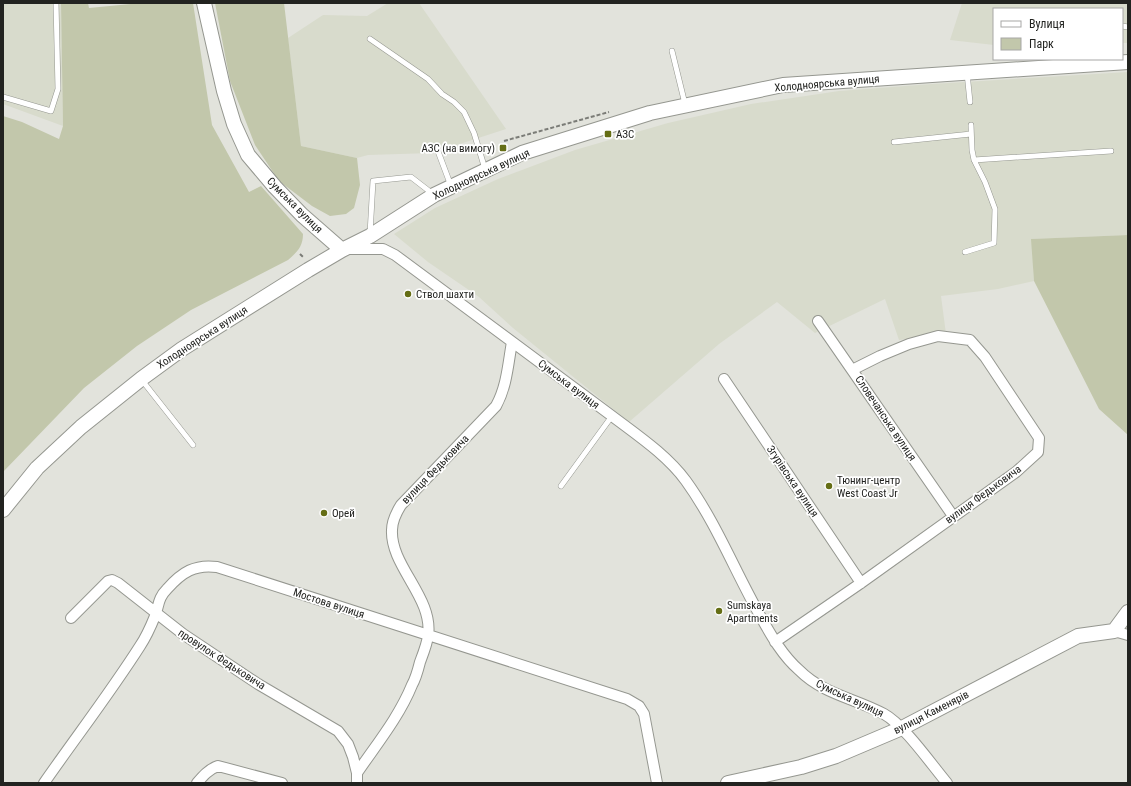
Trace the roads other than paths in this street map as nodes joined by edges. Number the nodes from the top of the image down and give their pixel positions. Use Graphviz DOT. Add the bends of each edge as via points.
graph roads {
  1 [pos="56,3"];
  2 [pos="204,3"];
  3 [pos="370,39"];
  4 [pos="672,51"];
  5 [pos="1128,62"];
  6 [pos="967,72"];
  7 [pos="3,97"];
  8 [pos="970,102"];
  9 [pos="685,105"];
  10 [pos="972,125"];
  11 [pos="971,134"];
  12 [pos="894,142"];
  13 [pos="436,146"];
  14 [pos="1112,151"];
  15 [pos="974,160"];
  16 [pos="486,170"];
  17 [pos="451,187"];
  18 [pos="434,195"];
  19 [pos="370,236"];
  20 [pos="342,250"];
  21 [pos="965,252"];
  22 [pos="818,321"];
  23 [pos="512,342"];
  24 [pos="852,370"];
  25 [pos="140,379"];
  26 [pos="724,379"];
  27 [pos="612,416"];
  28 [pos="193,445"];
  29 [pos="561,486"];
  30 [pos="3,510"];
  31 [pos="953,516"];
  32 [pos="861,583"];
  33 [pos="1128,612"];
  34 [pos="156,614"];
  35 [pos="71,618"];
  36 [pos="1114,631"];
  37 [pos="429,635"];
  38 [pos="1128,635"];
  39 [pos="775,642"];
  40 [pos="902,728"];
  41 [pos="356,772"];
  42 [pos="44,783"];
  43 [pos="197,783"];
  44 [pos="282,783"];
  45 [pos="357,783"];
  46 [pos="657,783"];
  47 [pos="728,783"];
  48 [pos="946,783"];
  1 -- 7 [label="lane" via="58,89 51,111"];
  2 -- 20 [label="main road, Сумська вулиця" via="224,91 234,124 248,155 291,204"];
  3 -- 16 [label="lane" via="428,79 464,112"];
  4 -- 9 [label="lane"];
  5 -- 6 [label="main road, Холодноярська вулиця"];
  6 -- 8 [label="lane"];
  6 -- 9 [label="main road, Холодноярська вулиця" via="783,85"];
  9 -- 16 [label="main road, Холодноярська вулиця" via="650,113 522,153"];
  10 -- 11 [label="lane"];
  11 -- 12 [label="lane"];
  11 -- 15 [label="lane"];
  13 -- 17 [label="lane"];
  14 -- 15 [label="lane"];
  15 -- 21 [label="lane" via="995,209 994,243"];
  16 -- 17 [label="main road, Холодноярська вулиця"];
  17 -- 18 [label="main road, Холодноярська вулиця"];
  18 -- 19 [label="main road, Холодноярська вулиця"];
  18 -- 19 [label="lane" via="411,177 373,181"];
  19 -- 20 [label="main road, Холодноярська вулиця"];
  20 -- 23 [label="street, Сумська вулиця" via="383,248"];
  20 -- 25 [label="main road, Холодноярська вулиця" via="242,310"];
  22 -- 24 [label="street, Словечанська вулиця"];
  23 -- 27 [label="street, Сумська вулиця"];
  23 -- 37 [label="street, вулиця Федьковича" via="506,382 496,406 401,505 394,516 392,541 422,602"];
  24 -- 31 [label="street, Словечанська вулиця"];
  24 -- 31 [label="street, вулиця Федьковича" via="909,344 938,336 970,340 986,357 1039,438 1038,452 1016,472"];
  25 -- 28 [label="lane"];
  25 -- 30 [label="main road, Холодноярська вулиця" via="81,426 37,468"];
  26 -- 32 [label="street, Згурівська вулиця"];
  27 -- 29 [label="lane"];
  27 -- 39 [label="street, Сумська вулиця" via="666,460 686,481 715,528 745,590"];
  31 -- 32 [label="street, вулиця Федьковича"];
  32 -- 39 [label="street, вулиця Федьковича"];
  33 -- 36 [label="main road"];
  34 -- 35 [label="street, провулок Федьковича" via="112,580 104,584"];
  34 -- 37 [label="street, Мостова вулиця" via="158,603 177,578 188,571 208,566"];
  34 -- 41 [label="street, провулок Федьковича" via="258,684 338,732 348,744"];
  34 -- 42 [label="street, Мостова вулиця" via="141,645"];
  36 -- 38 [label="street, вулиця Каменярів"];
  36 -- 40 [label="main road, вулиця Каменярів" via="1078,636"];
  37 -- 41 [label="street, вулиця Федьковича" via="412,686 385,732"];
  37 -- 46 [label="street, Мостова вулиця" via="627,699 639,706 644,714"];
  39 -- 40 [label="street, Сумська вулиця" via="798,670 816,684 841,697 886,714"];
  40 -- 47 [label="main road, вулиця Каменярів" via="836,756 801,767"];
  40 -- 48 [label="street, Сумська вулиця"];
  41 -- 45 [label="street, провулок Федьковича"];
  43 -- 44 [label="street" via="212,768 218,766"];
}
